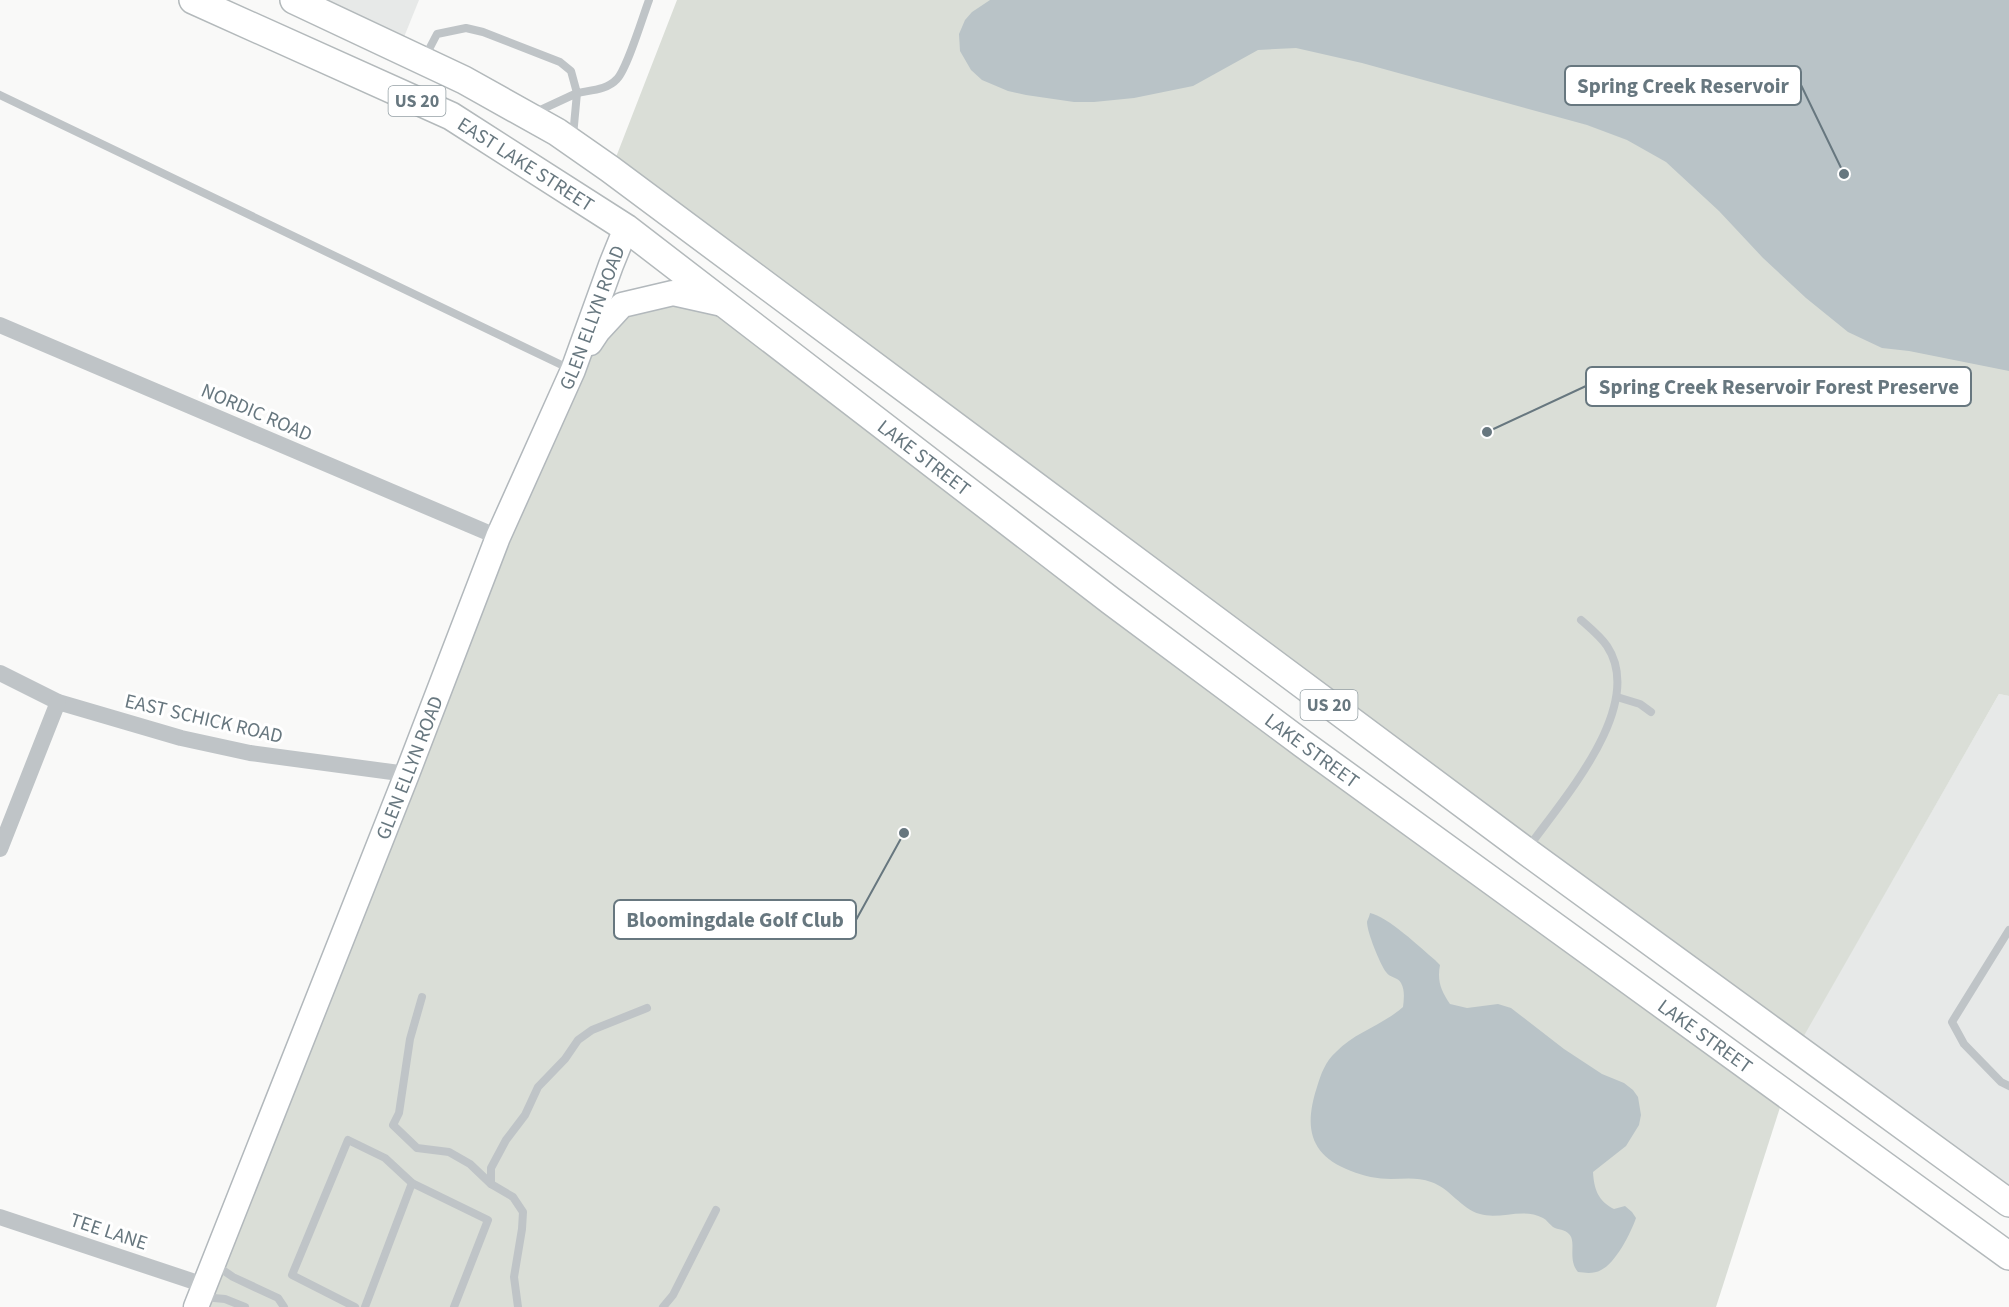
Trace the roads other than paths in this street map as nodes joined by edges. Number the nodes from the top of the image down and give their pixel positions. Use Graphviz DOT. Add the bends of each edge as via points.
graph roads {
  1 [pos="194,0"];
  2 [pos="294,0"];
  3 [pos="650,0"];
  4 [pos="423,60"];
  5 [pos="578,93"];
  6 [pos="0,95"];
  7 [pos="529,116"];
  8 [pos="572,142"];
  9 [pos="653,202"];
  10 [pos="626,228"];
  11 [pos="727,305"];
  12 [pos="0,325"];
  13 [pos="573,370"];
  14 [pos="498,537"];
  15 [pos="1581,620"];
  16 [pos="0,673"];
  17 [pos="1617,698"];
  18 [pos="58,702"];
  19 [pos="1651,712"];
  20 [pos="407,774"];
  21 [pos="0,849"];
  22 [pos="1526,851"];
  23 [pos="1500,887"];
  24 [pos="2009,930"];
  25 [pos="422,997"];
  26 [pos="646,1008"];
  27 [pos="2009,1086"];
  28 [pos="412,1183"];
  29 [pos="491,1184"];
  30 [pos="2009,1203"];
  31 [pos="716,1210"];
  32 [pos="0,1217"];
  33 [pos="2009,1256"];
  34 [pos="203,1288"];
  35 [pos="245,1307"];
  36 [pos="284,1307"];
  37 [pos="355,1307"];
  38 [pos="365,1307"];
  39 [pos="454,1307"];
  40 [pos="518,1307"];
  41 [pos="663,1307"];
  1 -- 10 [label="main road, EAST LAKE STREET / US 20" via="451,116"];
  2 -- 4 [label="main road, EAST LAKE STREET / US 20"];
  3 -- 5 [label="lane" via="618,79 604,88"];
  4 -- 5 [label="lane" via="437,34 466,28 560,62 571,71"];
  4 -- 7 [label="main road, EAST LAKE STREET / US 20"];
  5 -- 7 [label="lane"];
  5 -- 8 [label="lane"];
  6 -- 13 [label="lane"];
  7 -- 8 [label="main road, EAST LAKE STREET / US 20"];
  8 -- 9 [label="main road, EAST LAKE STREET / US 20"];
  9 -- 10 [label="main road"];
  9 -- 22 [label="main road, US 20"];
  10 -- 11 [label="main road, LAKE STREET / US 20"];
  10 -- 13 [label="street, GLEN ELLYN ROAD"];
  11 -- 13 [label="street" via="673,293 622,305 598,331"];
  11 -- 23 [label="main road, LAKE STREET / US 20" via="1111,601"];
  12 -- 14 [label="street, NORDIC ROAD"];
  13 -- 14 [label="street, GLEN ELLYN ROAD"];
  14 -- 20 [label="street, GLEN ELLYN ROAD"];
  15 -- 17 [label="lane" via="1608,646 1615,664"];
  16 -- 18 [label="street, EAST SCHICK ROAD"];
  17 -- 19 [label="lane" via="1640,704"];
  17 -- 22 [label="lane" via="1610,722 1590,759"];
  18 -- 20 [label="street, EAST SCHICK ROAD" via="159,732 250,753"];
  18 -- 21 [label="street"];
  20 -- 34 [label="street, GLEN ELLYN ROAD"];
  22 -- 23 [label="main road"];
  22 -- 30 [label="main road, US 20"];
  23 -- 33 [label="main road, LAKE STREET / US 20"];
  24 -- 27 [label="lane" via="1952,1022 1964,1044"];
  25 -- 29 [label="lane" via="410,1039 399,1113 393,1125 417,1148 449,1152 470,1164"];
  26 -- 29 [label="lane" via="592,1030 578,1040 538,1087 491,1168"];
  28 -- 37 [label="lane" via="385,1158 348,1140 292,1275"];
  28 -- 38 [label="lane"];
  28 -- 39 [label="lane" via="488,1220"];
  29 -- 40 [label="lane" via="513,1197 523,1212 514,1277"];
  31 -- 41 [label="lane" via="673,1296"];
  32 -- 34 [label="street, TEE LANE"];
  34 -- 35 [label="lane"];
  34 -- 36 [label="lane" via="233,1277 278,1298"];
}
